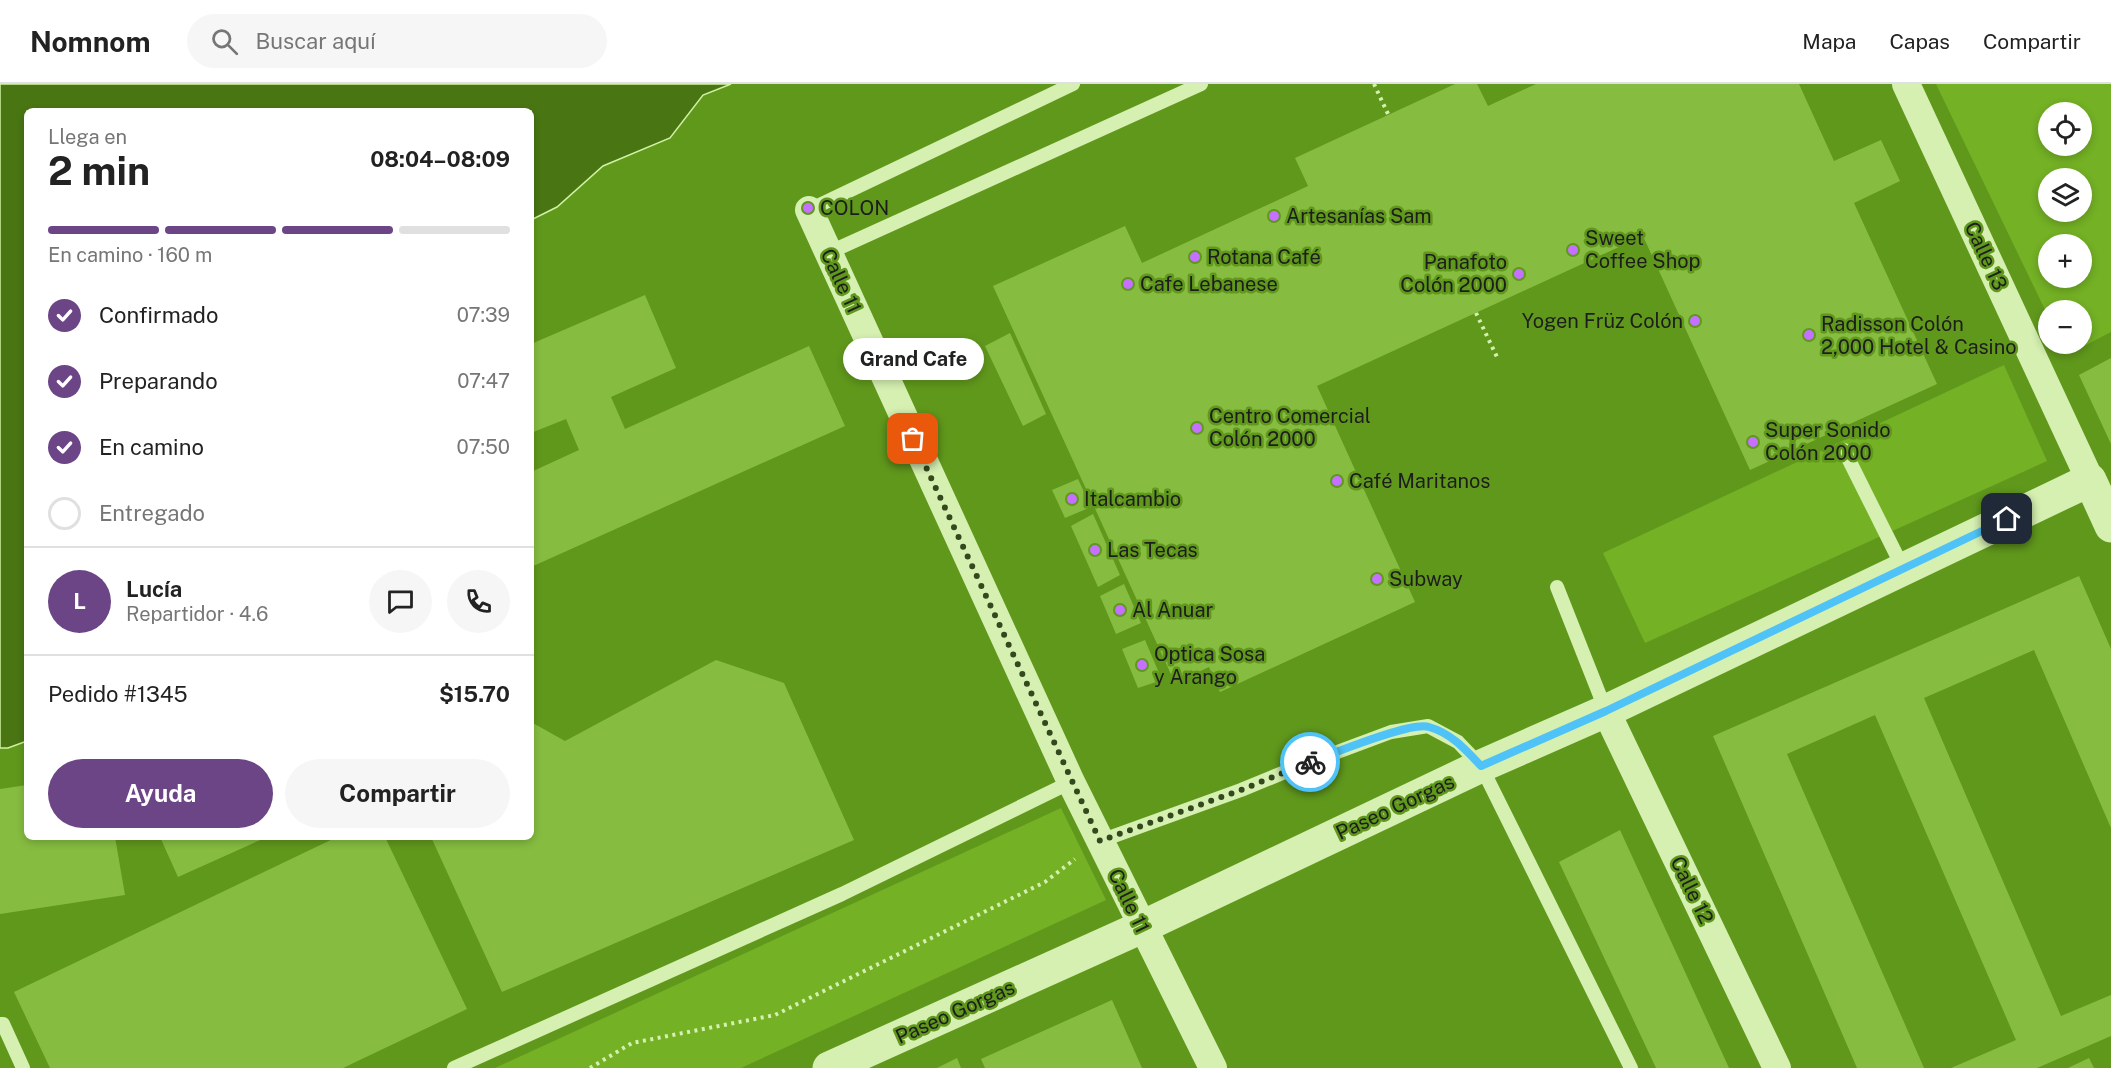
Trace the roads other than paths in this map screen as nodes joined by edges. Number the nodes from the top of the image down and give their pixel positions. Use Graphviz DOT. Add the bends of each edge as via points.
graph roads {
  1 [pos="1072,84"];
  2 [pos="1201,84"];
  3 [pos="1906,84"];
  4 [pos="809,210"];
  5 [pos="828,253"];
  6 [pos="1844,450"];
  7 [pos="2090,480"];
  8 [pos="2111,526"];
  9 [pos="1903,568"];
  10 [pos="1557,587"];
  11 [pos="1606,711"];
  12 [pos="1481,766"];
  13 [pos="1071,782"];
  14 [pos="1100,841"];
  15 [pos="1142,927"];
  16 [pos="0,1024"];
  17 [pos="23,1068"];
  18 [pos="454,1068"];
  19 [pos="829,1068"];
  20 [pos="1213,1068"];
  21 [pos="1631,1068"];
  22 [pos="1777,1068"];
  1 -- 4 [label="lane"];
  2 -- 5 [label="lane"];
  3 -- 7 [label="street, Calle 13"];
  4 -- 5 [label="street, Calle 11"];
  5 -- 13 [label="street, Calle 11"];
  6 -- 9 [label="lane"];
  7 -- 8 [label="street, Calle 13"];
  7 -- 9 [label="street, Paseo Gorgas"];
  9 -- 11 [label="street, Paseo Gorgas"];
  10 -- 11 [label="lane"];
  11 -- 12 [label="street, Paseo Gorgas"];
  11 -- 22 [label="street, Calle 12"];
  12 -- 14 [label="lane" via="1458,742 1428,726 1391,732"];
  12 -- 15 [label="street, Paseo Gorgas"];
  12 -- 21 [label="lane"];
  13 -- 14 [label="street, Calle 11"];
  13 -- 18 [label="lane" via="842,894"];
  14 -- 15 [label="street, Calle 11"];
  15 -- 19 [label="street, Paseo Gorgas"];
  15 -- 20 [label="street, Calle 11"];
  16 -- 17 [label="lane"];
}
